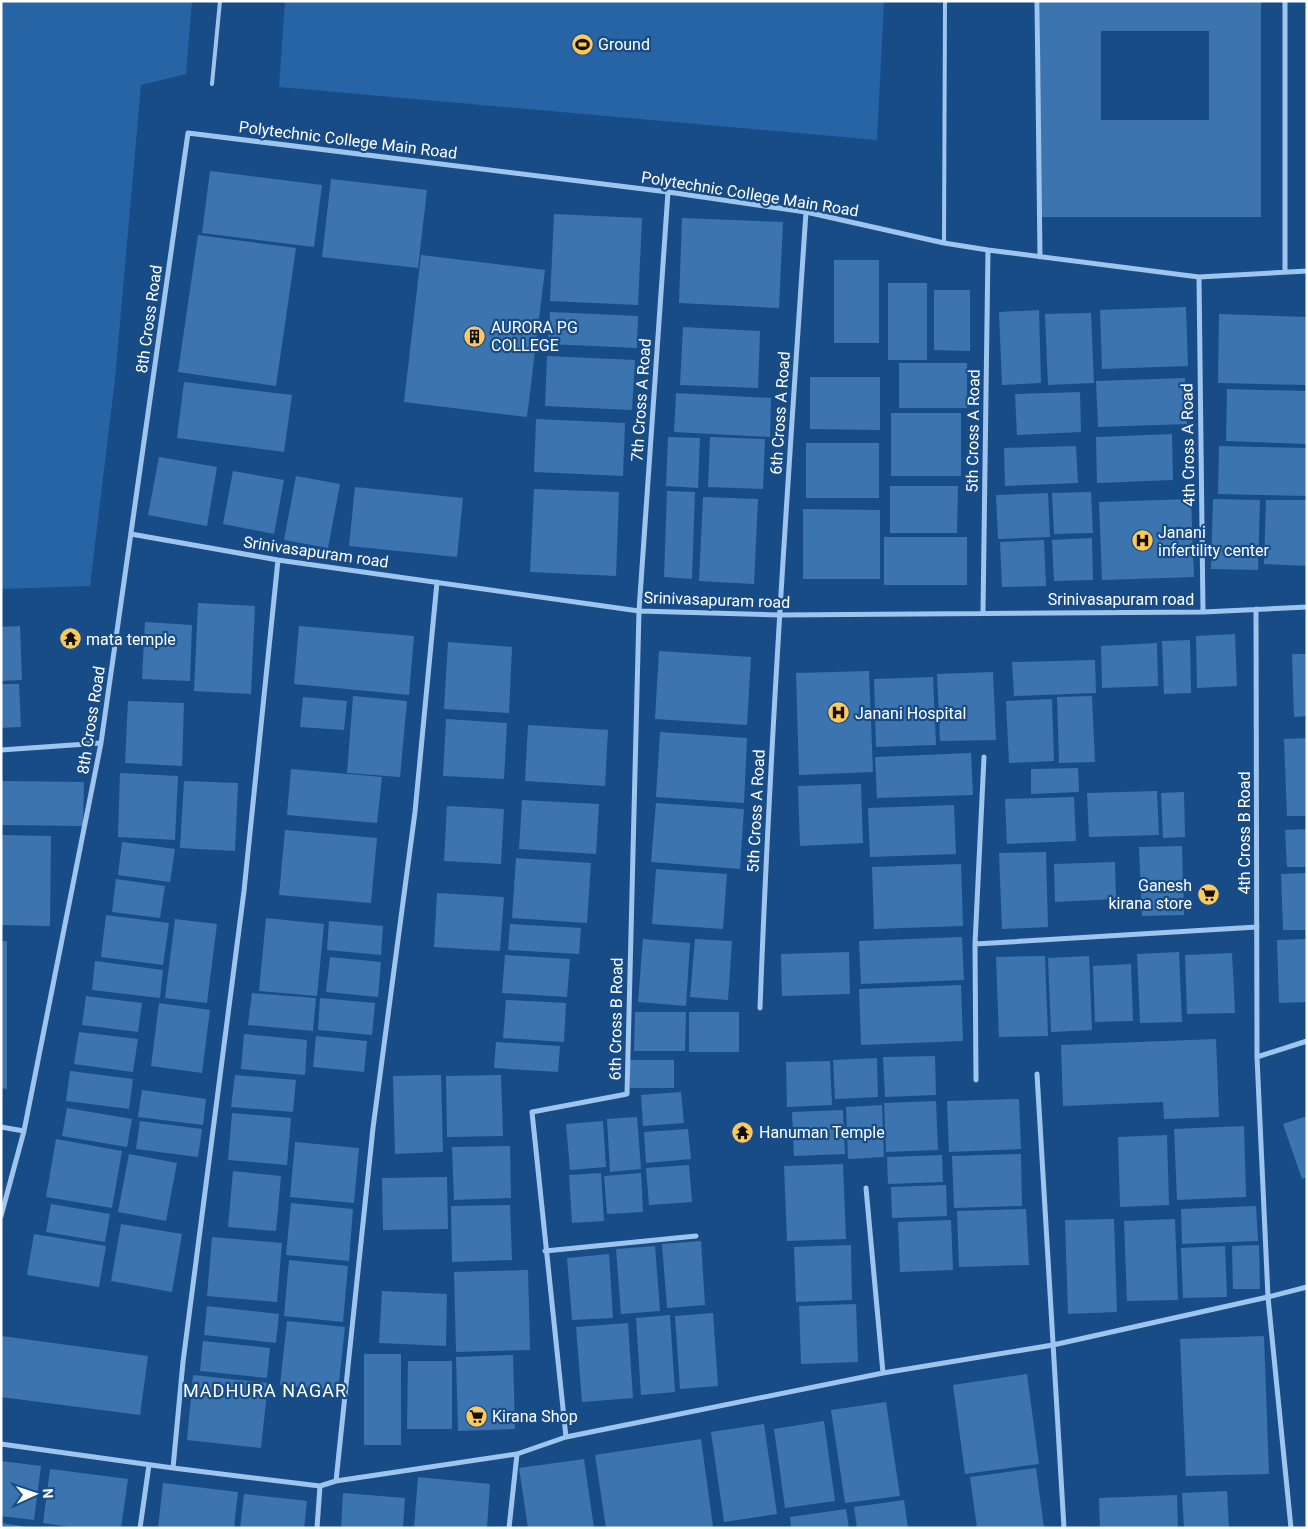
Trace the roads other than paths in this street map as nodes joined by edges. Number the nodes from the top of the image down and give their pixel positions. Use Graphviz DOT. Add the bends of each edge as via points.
graph roads {
  1 [pos="220,1"];
  2 [pos="945,1"];
  3 [pos="1036,1"];
  4 [pos="1286,1"];
  5 [pos="212,84"];
  6 [pos="188,133"];
  7 [pos="668,192"];
  8 [pos="806,212"];
  9 [pos="944,243"];
  10 [pos="988,250"];
  11 [pos="1040,257"];
  12 [pos="1307,271"];
  13 [pos="1285,272"];
  14 [pos="1199,277"];
  15 [pos="131,534"];
  16 [pos="278,560"];
  17 [pos="437,582"];
  18 [pos="1307,607"];
  19 [pos="1256,609"];
  20 [pos="639,611"];
  21 [pos="983,612"];
  22 [pos="1203,612"];
  23 [pos="779,615"];
  24 [pos="101,743"];
  25 [pos="1,750"];
  26 [pos="984,757"];
  27 [pos="1257,927"];
  28 [pos="976,944"];
  29 [pos="760,1008"];
  30 [pos="1307,1041"];
  31 [pos="1257,1057"];
  32 [pos="1037,1074"];
  33 [pos="976,1080"];
  34 [pos="1,1127"];
  35 [pos="24,1131"];
  36 [pos="866,1188"];
  37 [pos="1,1216"];
  38 [pos="696,1236"];
  39 [pos="545,1251"];
  40 [pos="1307,1287"];
  41 [pos="1268,1297"];
  42 [pos="1053,1345"];
  43 [pos="883,1373"];
  44 [pos="566,1437"];
  45 [pos="1,1444"];
  46 [pos="517,1454"];
  47 [pos="149,1465"];
  48 [pos="173,1468"];
  49 [pos="336,1481"];
  50 [pos="320,1486"];
  51 [pos="140,1528"];
  52 [pos="317,1528"];
  53 [pos="508,1528"];
  54 [pos="1064,1528"];
  55 [pos="1291,1528"];
  1 -- 5 [label="lane"];
  2 -- 9 [label="lane"];
  3 -- 11 [label="street"];
  4 -- 13 [label="street"];
  6 -- 7 [label="street, Polytechnic College Main Road"];
  6 -- 15 [label="street, 8th Cross Road"];
  7 -- 8 [label="street, Polytechnic College Main Road"];
  7 -- 20 [label="street, 7th Cross A Road"];
  8 -- 9 [label="street, Polytechnic College Main Road"];
  8 -- 23 [label="street, 6th Cross A Road"];
  9 -- 10 [label="street, Polytechnic College Main Road"];
  10 -- 11 [label="street, Polytechnic College Main Road"];
  10 -- 21 [label="street, 5th Cross A Road"];
  11 -- 14 [label="street, Polytechnic College Main Road"];
  12 -- 13 [label="street, Polytechnic College Main Road"];
  13 -- 14 [label="street, Polytechnic College Main Road"];
  14 -- 22 [label="street, 4th Cross A Road"];
  15 -- 16 [label="street, Srinivasapuram road"];
  15 -- 24 [label="street, 8th Cross Road"];
  16 -- 17 [label="street, Srinivasapuram road"];
  16 -- 48 [label="street" via="244,891 183,1362"];
  17 -- 20 [label="street, Srinivasapuram road"];
  17 -- 49 [label="street" via="415,812 373,1128"];
  18 -- 19 [label="street, Srinivasapuram road"];
  19 -- 22 [label="street, Srinivasapuram road"];
  19 -- 27 [label="street, 4th Cross B Road"];
  20 -- 23 [label="street, Srinivasapuram road"];
  20 -- 39 [label="street, 6th Cross B Road" via="627,1094 532,1112"];
  21 -- 22 [label="street, Srinivasapuram road"];
  21 -- 23 [label="street, Srinivasapuram road"];
  23 -- 29 [label="street, 5th Cross A Road"];
  24 -- 25 [label="street"];
  24 -- 35 [label="street, 8th Cross Road"];
  26 -- 28 [label="street"];
  27 -- 28 [label="street"];
  27 -- 31 [label="street, 4th Cross B Road"];
  28 -- 33 [label="street"];
  30 -- 31 [label="street"];
  31 -- 41 [label="street, 4th Cross B Road"];
  32 -- 42 [label="street"];
  34 -- 35 [label="street"];
  35 -- 37 [label="street, 8th Cross Road"];
  36 -- 43 [label="street"];
  38 -- 39 [label="street"];
  39 -- 44 [label="street, 6th Cross B Road"];
  40 -- 41 [label="street"];
  41 -- 42 [label="street"];
  41 -- 55 [label="street, 4th Cross B Road"];
  42 -- 43 [label="street"];
  42 -- 54 [label="street"];
  43 -- 44 [label="street"];
  44 -- 46 [label="street"];
  45 -- 47 [label="street"];
  46 -- 49 [label="street"];
  46 -- 53 [label="street"];
  47 -- 48 [label="street"];
  47 -- 51 [label="street"];
  48 -- 50 [label="street"];
  49 -- 50 [label="street"];
  50 -- 52 [label="street"];
}
